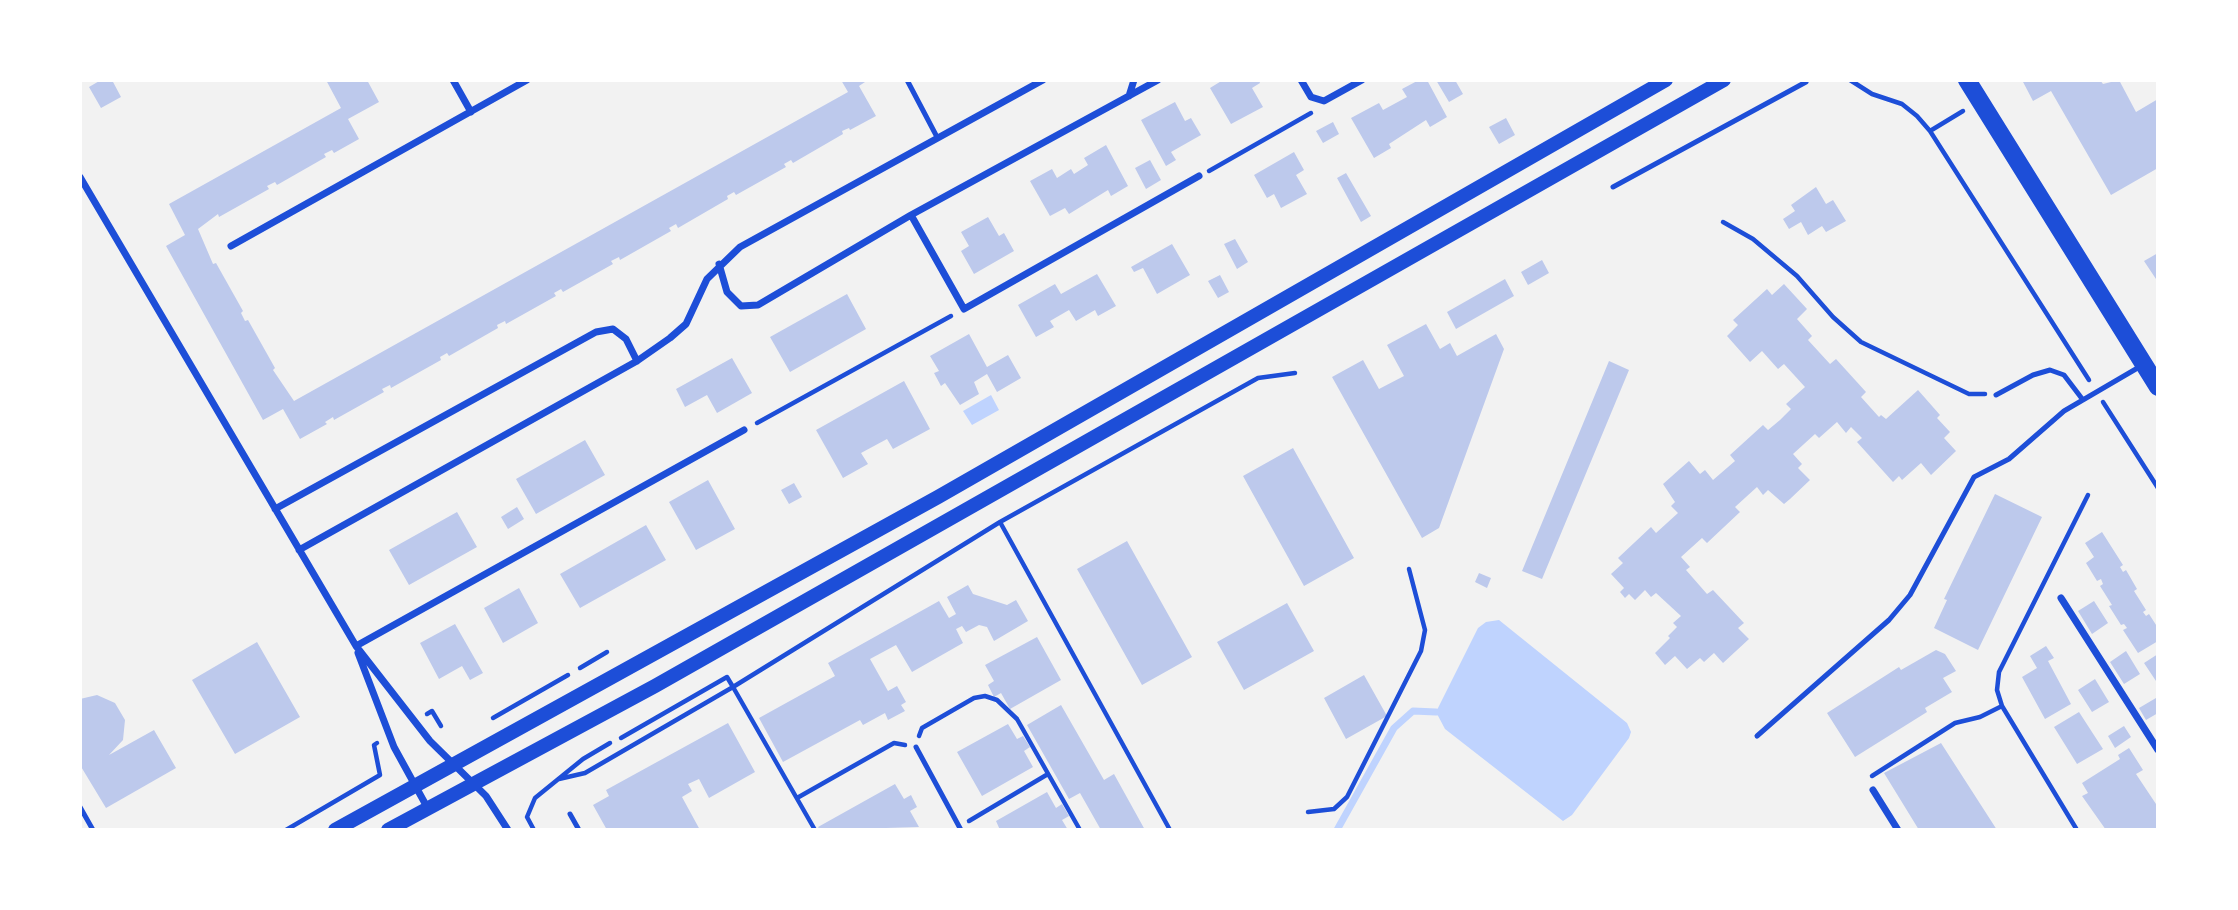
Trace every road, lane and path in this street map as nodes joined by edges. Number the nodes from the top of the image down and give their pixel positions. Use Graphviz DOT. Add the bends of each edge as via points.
graph roads {
  1 [pos="453,80"];
  2 [pos="527,80"];
  3 [pos="907,80"];
  4 [pos="1043,80"];
  5 [pos="1134,80"];
  6 [pos="1158,80"];
  7 [pos="1301,80"];
  8 [pos="1362,80"];
  9 [pos="1666,80"];
  10 [pos="1724,80"];
  11 [pos="1850,80"];
  12 [pos="1968,80"];
  13 [pos="1806,82"];
  14 [pos="1129,96"];
  15 [pos="1324,101"];
  16 [pos="1967,108"];
  17 [pos="471,112"];
  18 [pos="1930,131"];
  19 [pos="937,137"];
  20 [pos="1199,176"];
  21 [pos="80,177"];
  22 [pos="1614,187"];
  23 [pos="911,215"];
  24 [pos="1723,222"];
  25 [pos="231,246"];
  26 [pos="719,264"];
  27 [pos="964,309"];
  28 [pos="637,360"];
  29 [pos="2143,364"];
  30 [pos="1294,373"];
  31 [pos="2158,387"];
  32 [pos="2096,392"];
  33 [pos="1996,395"];
  34 [pos="2083,400"];
  35 [pos="744,430"];
  36 [pos="2158,488"];
  37 [pos="2088,495"];
  38 [pos="275,509"];
  39 [pos="1000,523"];
  40 [pos="299,550"];
  41 [pos="1409,569"];
  42 [pos="2061,598"];
  43 [pos="356,646"];
  44 [pos="607,652"];
  45 [pos="580,668"];
  46 [pos="568,675"];
  47 [pos="733,687"];
  48 [pos="2002,706"];
  49 [pos="491,720"];
  50 [pos="415,722"];
  51 [pos="443,731"];
  52 [pos="1757,736"];
  53 [pos="621,737"];
  54 [pos="610,743"];
  55 [pos="916,747"];
  56 [pos="2158,750"];
  57 [pos="452,764"];
  58 [pos="1048,774"];
  59 [pos="380,775"];
  60 [pos="559,779"];
  61 [pos="415,784"];
  62 [pos="472,784"];
  63 [pos="1873,790"];
  64 [pos="797,798"];
  65 [pos="80,807"];
  66 [pos="428,807"];
  67 [pos="1308,812"];
  68 [pos="570,814"];
  69 [pos="960,828"];
  70 [pos="93,830"];
  71 [pos="286,830"];
  72 [pos="335,830"];
  73 [pos="388,830"];
  74 [pos="508,830"];
  75 [pos="534,830"];
  76 [pos="579,830"];
  77 [pos="814,830"];
  78 [pos="1080,830"];
  79 [pos="1170,830"];
  80 [pos="1898,830"];
  81 [pos="2077,830"];
  1 -- 17 [label="street"];
  2 -- 17 [label="street"];
  3 -- 19 [label="lane"];
  4 -- 19 [label="street"];
  5 -- 14 [label="street"];
  6 -- 14 [label="street"];
  7 -- 15 [label="street" via="1311,97"];
  8 -- 15 [label="street"];
  9 -- 57 [label="main road" via="938,497"];
  10 -- 62 [label="main road" via="655,687"];
  11 -- 18 [label="path" via="1902,104"];
  12 -- 29 [label="main road"];
  13 -- 22 [label="lane"];
  14 -- 23 [label="street"];
  15 -- 20 [label="path" via="1307,116"];
  16 -- 18 [label="path"];
  17 -- 25 [label="street"];
  18 -- 32 [label="path"];
  19 -- 26 [label="street" via="740,247"];
  20 -- 27 [label="street"];
  21 -- 38 [label="street"];
  23 -- 26 [label="street" via="758,306 741,306 727,292"];
  23 -- 27 [label="street"];
  24 -- 33 [label="path" via="1753,239 1797,276 1861,342 1969,394"];
  26 -- 28 [label="street" via="686,324"];
  27 -- 35 [label="path"];
  28 -- 38 [label="street" via="626,340 613,329 596,332"];
  28 -- 40 [label="street"];
  29 -- 31 [label="main road"];
  29 -- 32 [label="lane"];
  30 -- 39 [label="path" via="1258,378"];
  32 -- 34 [label="lane"];
  32 -- 36 [label="path"];
  33 -- 34 [label="lane" via="2050,370 2064,375"];
  34 -- 52 [label="lane" via="2009,459 1974,477 1910,595 1896,612"];
  35 -- 43 [label="street"];
  37 -- 48 [label="path" via="1999,672 1997,690"];
  38 -- 40 [label="street"];
  39 -- 47 [label="path"];
  39 -- 79 [label="path"];
  40 -- 43 [label="street"];
  41 -- 67 [label="path" via="1425,630 1422,651 1347,797 1334,809"];
  42 -- 56 [label="street"];
  43 -- 50 [label="street"];
  43 -- 61 [label="street" via="389,736"];
  44 -- 45 [label="path"];
  46 -- 49 [label="path"];
  47 -- 53 [label="path" via="727,677"];
  47 -- 60 [label="path" via="585,773"];
  47 -- 64 [label="path"];
  48 -- 63 [label="path" via="1955,723 1876,771 1870,779"];
  48 -- 81 [label="path"];
  50 -- 51 [label="path" via="432,711"];
  50 -- 57 [label="street"];
  54 -- 60 [label="path"];
  55 -- 58 [label="path" via="922,728 985,696 997,700 1017,719"];
  55 -- 64 [label="path" via="894,743"];
  55 -- 69 [label="lane"];
  57 -- 61 [label="main road"];
  57 -- 62 [label="street"];
  58 -- 69 [label="path"];
  58 -- 78 [label="path"];
  59 -- 71 [label="path"];
  60 -- 75 [label="path" via="535,798 527,817"];
  61 -- 66 [label="street"];
  61 -- 72 [label="main road"];
  62 -- 66 [label="main road"];
  62 -- 74 [label="street" via="498,811"];
  63 -- 80 [label="street"];
  64 -- 77 [label="path"];
  65 -- 70 [label="lane"];
  66 -- 73 [label="main road"];
  68 -- 76 [label="lane"];
}
